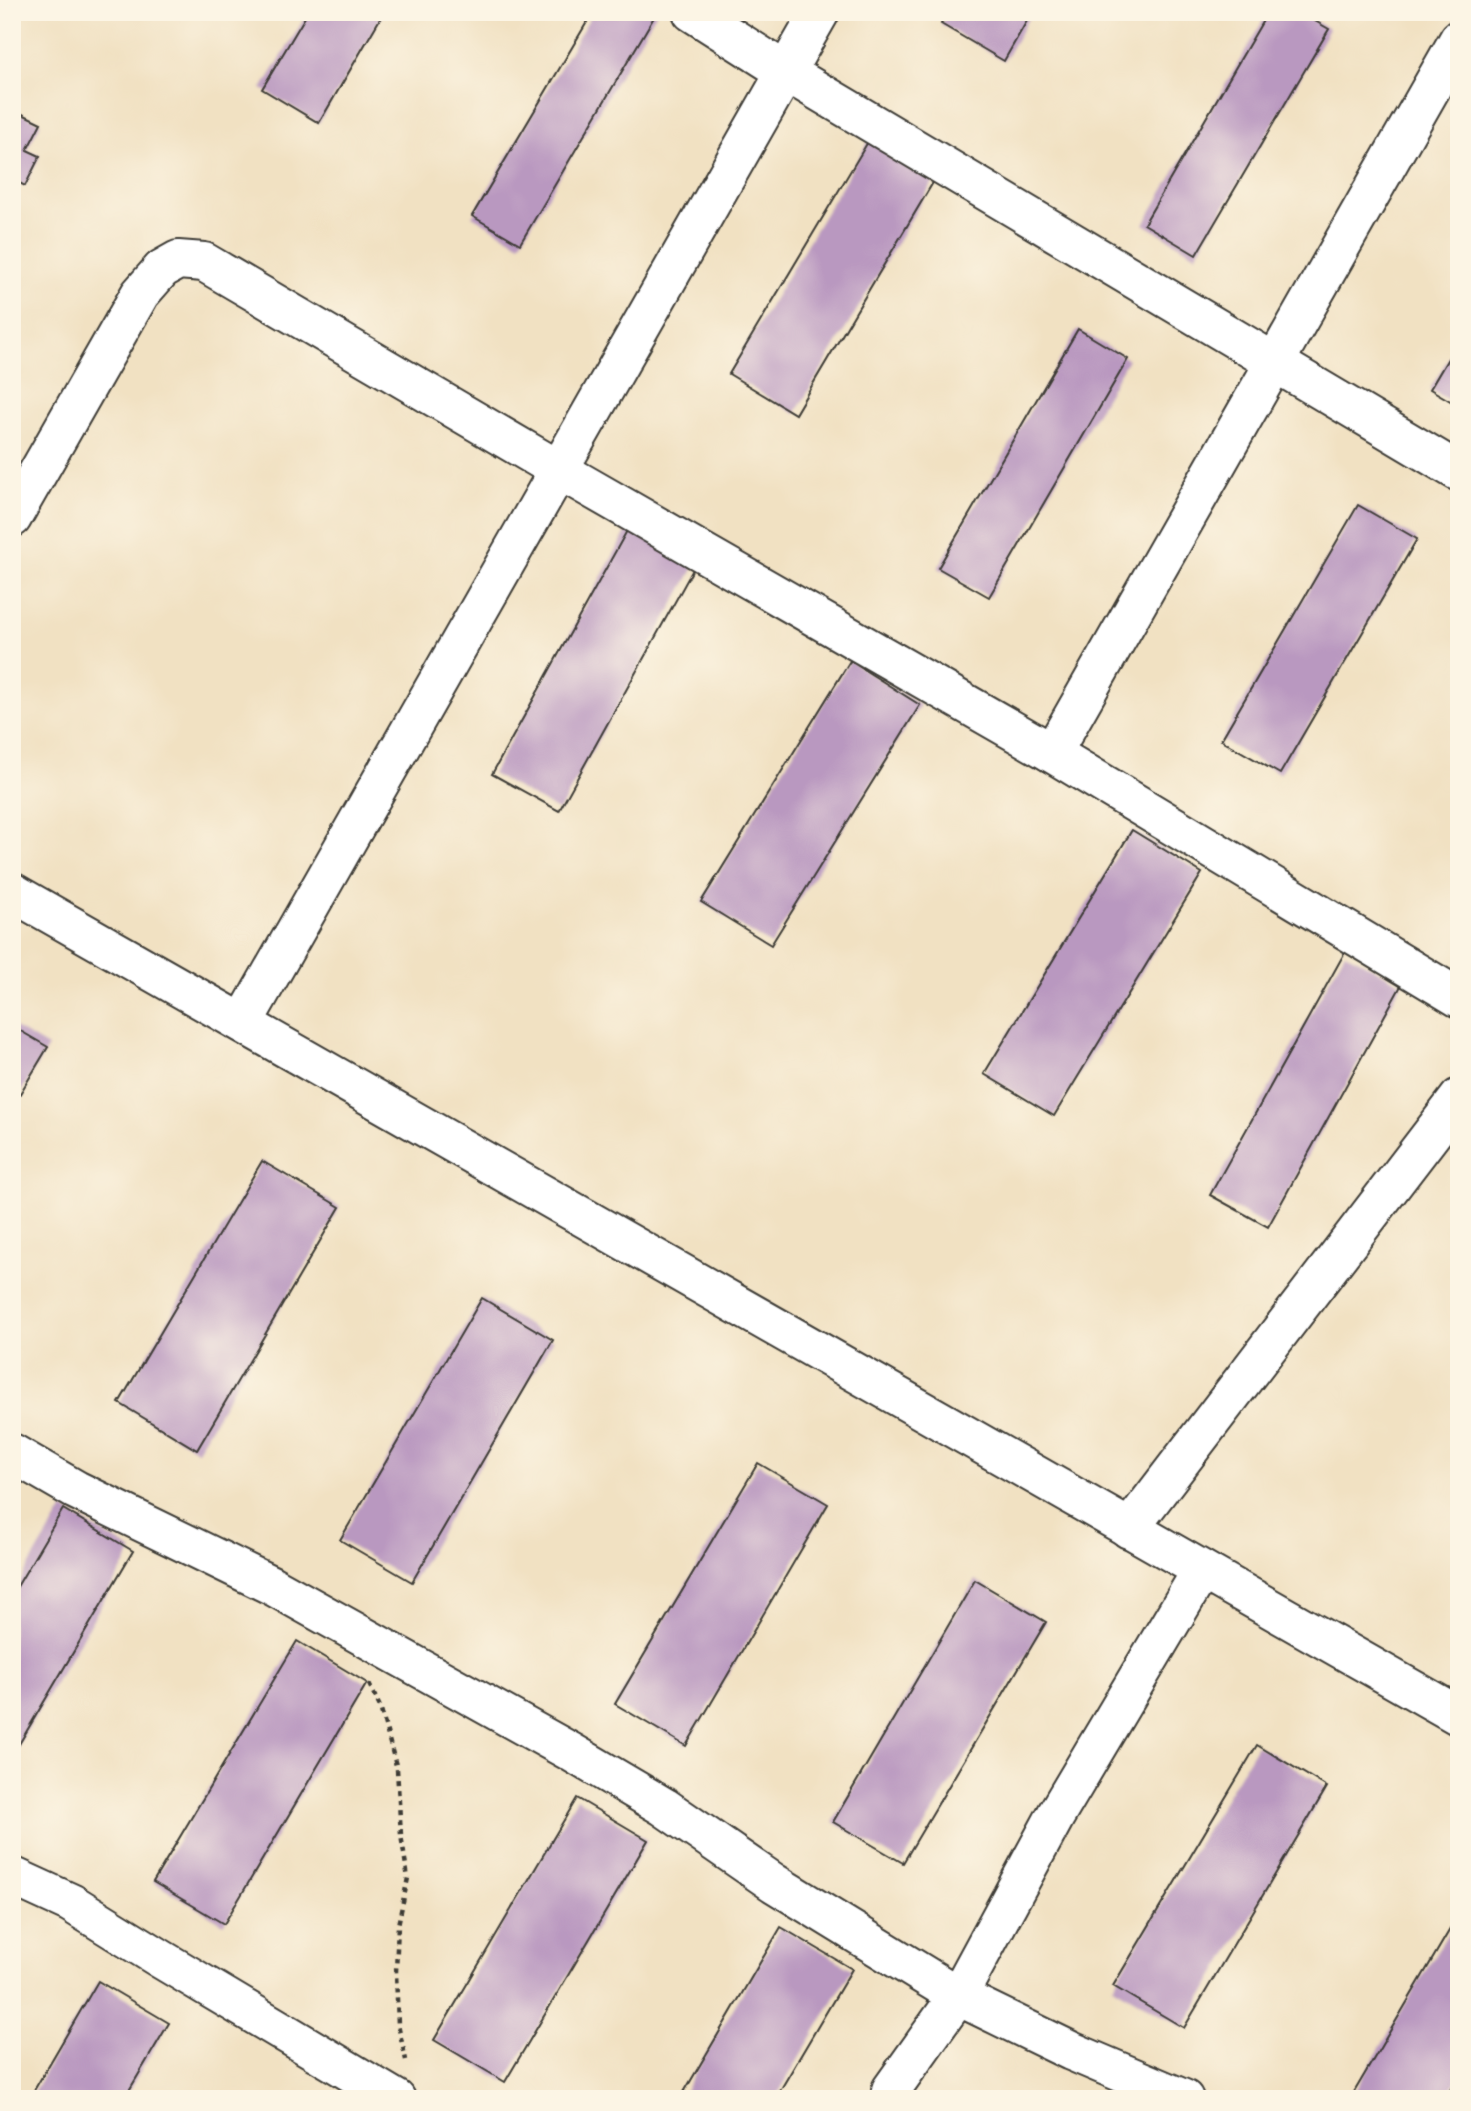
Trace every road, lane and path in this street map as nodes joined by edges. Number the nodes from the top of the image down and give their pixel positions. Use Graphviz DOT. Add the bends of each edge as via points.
graph roads {
  1 [pos="692,12"];
  2 [pos="820,12"];
  3 [pos="1459,38"];
  4 [pos="786,72"];
  5 [pos="1275,362"];
  6 [pos="559,470"];
  7 [pos="1459,472"];
  8 [pos="12,518"];
  9 [pos="1052,753"];
  10 [pos="12,892"];
  11 [pos="1459,998"];
  12 [pos="243,1023"];
  13 [pos="1459,1098"];
  14 [pos="12,1453"];
  15 [pos="1129,1528"];
  16 [pos="1202,1570"];
  17 [pos="365,1672"];
  18 [pos="1459,1716"];
  19 [pos="12,1876"];
  20 [pos="958,1996"];
  21 [pos="407,2063"];
  22 [pos="895,2096"];
  23 [pos="396,2099"];
  24 [pos="1184,2099"];
  1 -- 4 [label="street"];
  2 -- 4 [label="street"];
  3 -- 5 [label="street"];
  4 -- 5 [label="street"];
  4 -- 6 [label="street"];
  5 -- 7 [label="street"];
  5 -- 9 [label="street"];
  6 -- 8 [label="street" via="204,262 178,260 140,294"];
  6 -- 9 [label="street"];
  6 -- 12 [label="street"];
  9 -- 11 [label="street"];
  10 -- 12 [label="street"];
  12 -- 15 [label="street"];
  13 -- 15 [label="street"];
  14 -- 20 [label="street" via="76,1490 282,1591 571,1752"];
  15 -- 16 [label="street"];
  16 -- 18 [label="street"];
  16 -- 20 [label="street" via="1056,1815"];
  17 -- 21 [label="path" via="397,1769 408,1878 398,1925 396,1972 398,2025"];
  19 -- 23 [label="street" via="71,1903"];
  20 -- 22 [label="street"];
  20 -- 24 [label="street"];
}
